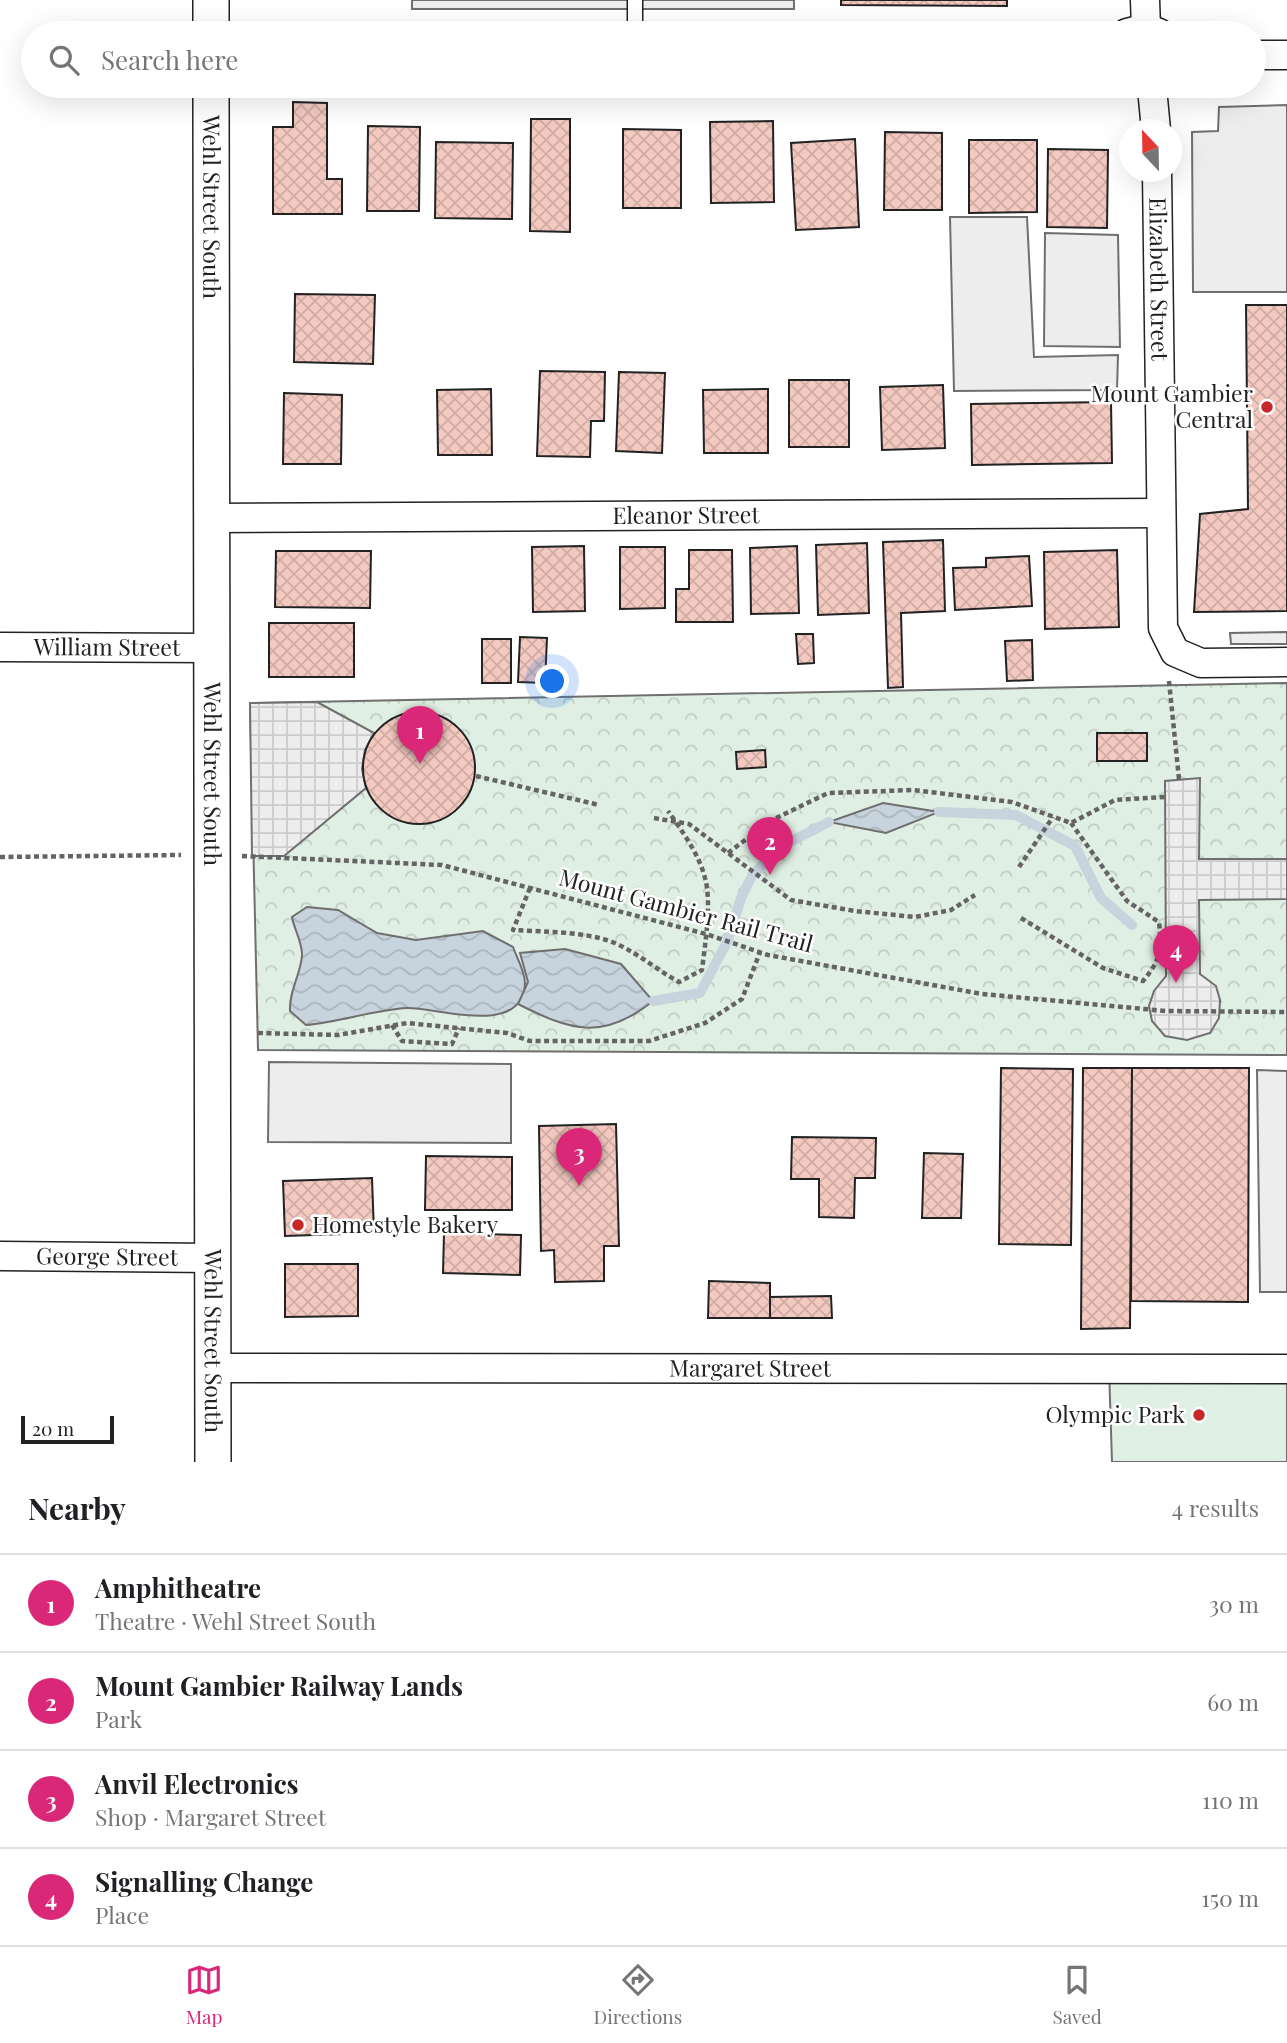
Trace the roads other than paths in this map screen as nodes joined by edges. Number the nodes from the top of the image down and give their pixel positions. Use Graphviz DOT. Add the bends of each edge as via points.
graph roads {
  1 [pos="211,0"];
  2 [pos="635,0"];
  3 [pos="1144,0"];
  4 [pos="211,21"];
  5 [pos="635,21"];
  6 [pos="1144,21"];
  7 [pos="1266,55"];
  8 [pos="1287,55"];
  9 [pos="211,98"];
  10 [pos="1149,98"];
  11 [pos="1154,119"];
  12 [pos="1157,182"];
  13 [pos="1161,513"];
  14 [pos="212,518"];
  15 [pos="0,647"];
  16 [pos="212,648"];
  17 [pos="1287,662"];
  18 [pos="0,1256"];
  19 [pos="213,1258"];
  20 [pos="213,1368"];
  21 [pos="1287,1369"];
  22 [pos="213,1462"];
  1 -- 4 [label="street"];
  2 -- 5 [label="lane"];
  3 -- 6 [label="street"];
  7 -- 8 [label="street"];
  9 -- 14 [label="street, Wehl Street South"];
  10 -- 11 [label="street"];
  12 -- 13 [label="street, Elizabeth Street"];
  13 -- 14 [label="street, Eleanor Street"];
  13 -- 17 [label="street, Elizabeth Street" via="1163,628 1175,652 1201,663"];
  14 -- 16 [label="street, Wehl Street South"];
  15 -- 16 [label="street, William Street"];
  16 -- 19 [label="street, Wehl Street South"];
  18 -- 19 [label="street, George Street"];
  19 -- 20 [label="street, Wehl Street South"];
  20 -- 21 [label="street, Margaret Street"];
  20 -- 22 [label="street, Wehl Street South"];
}
